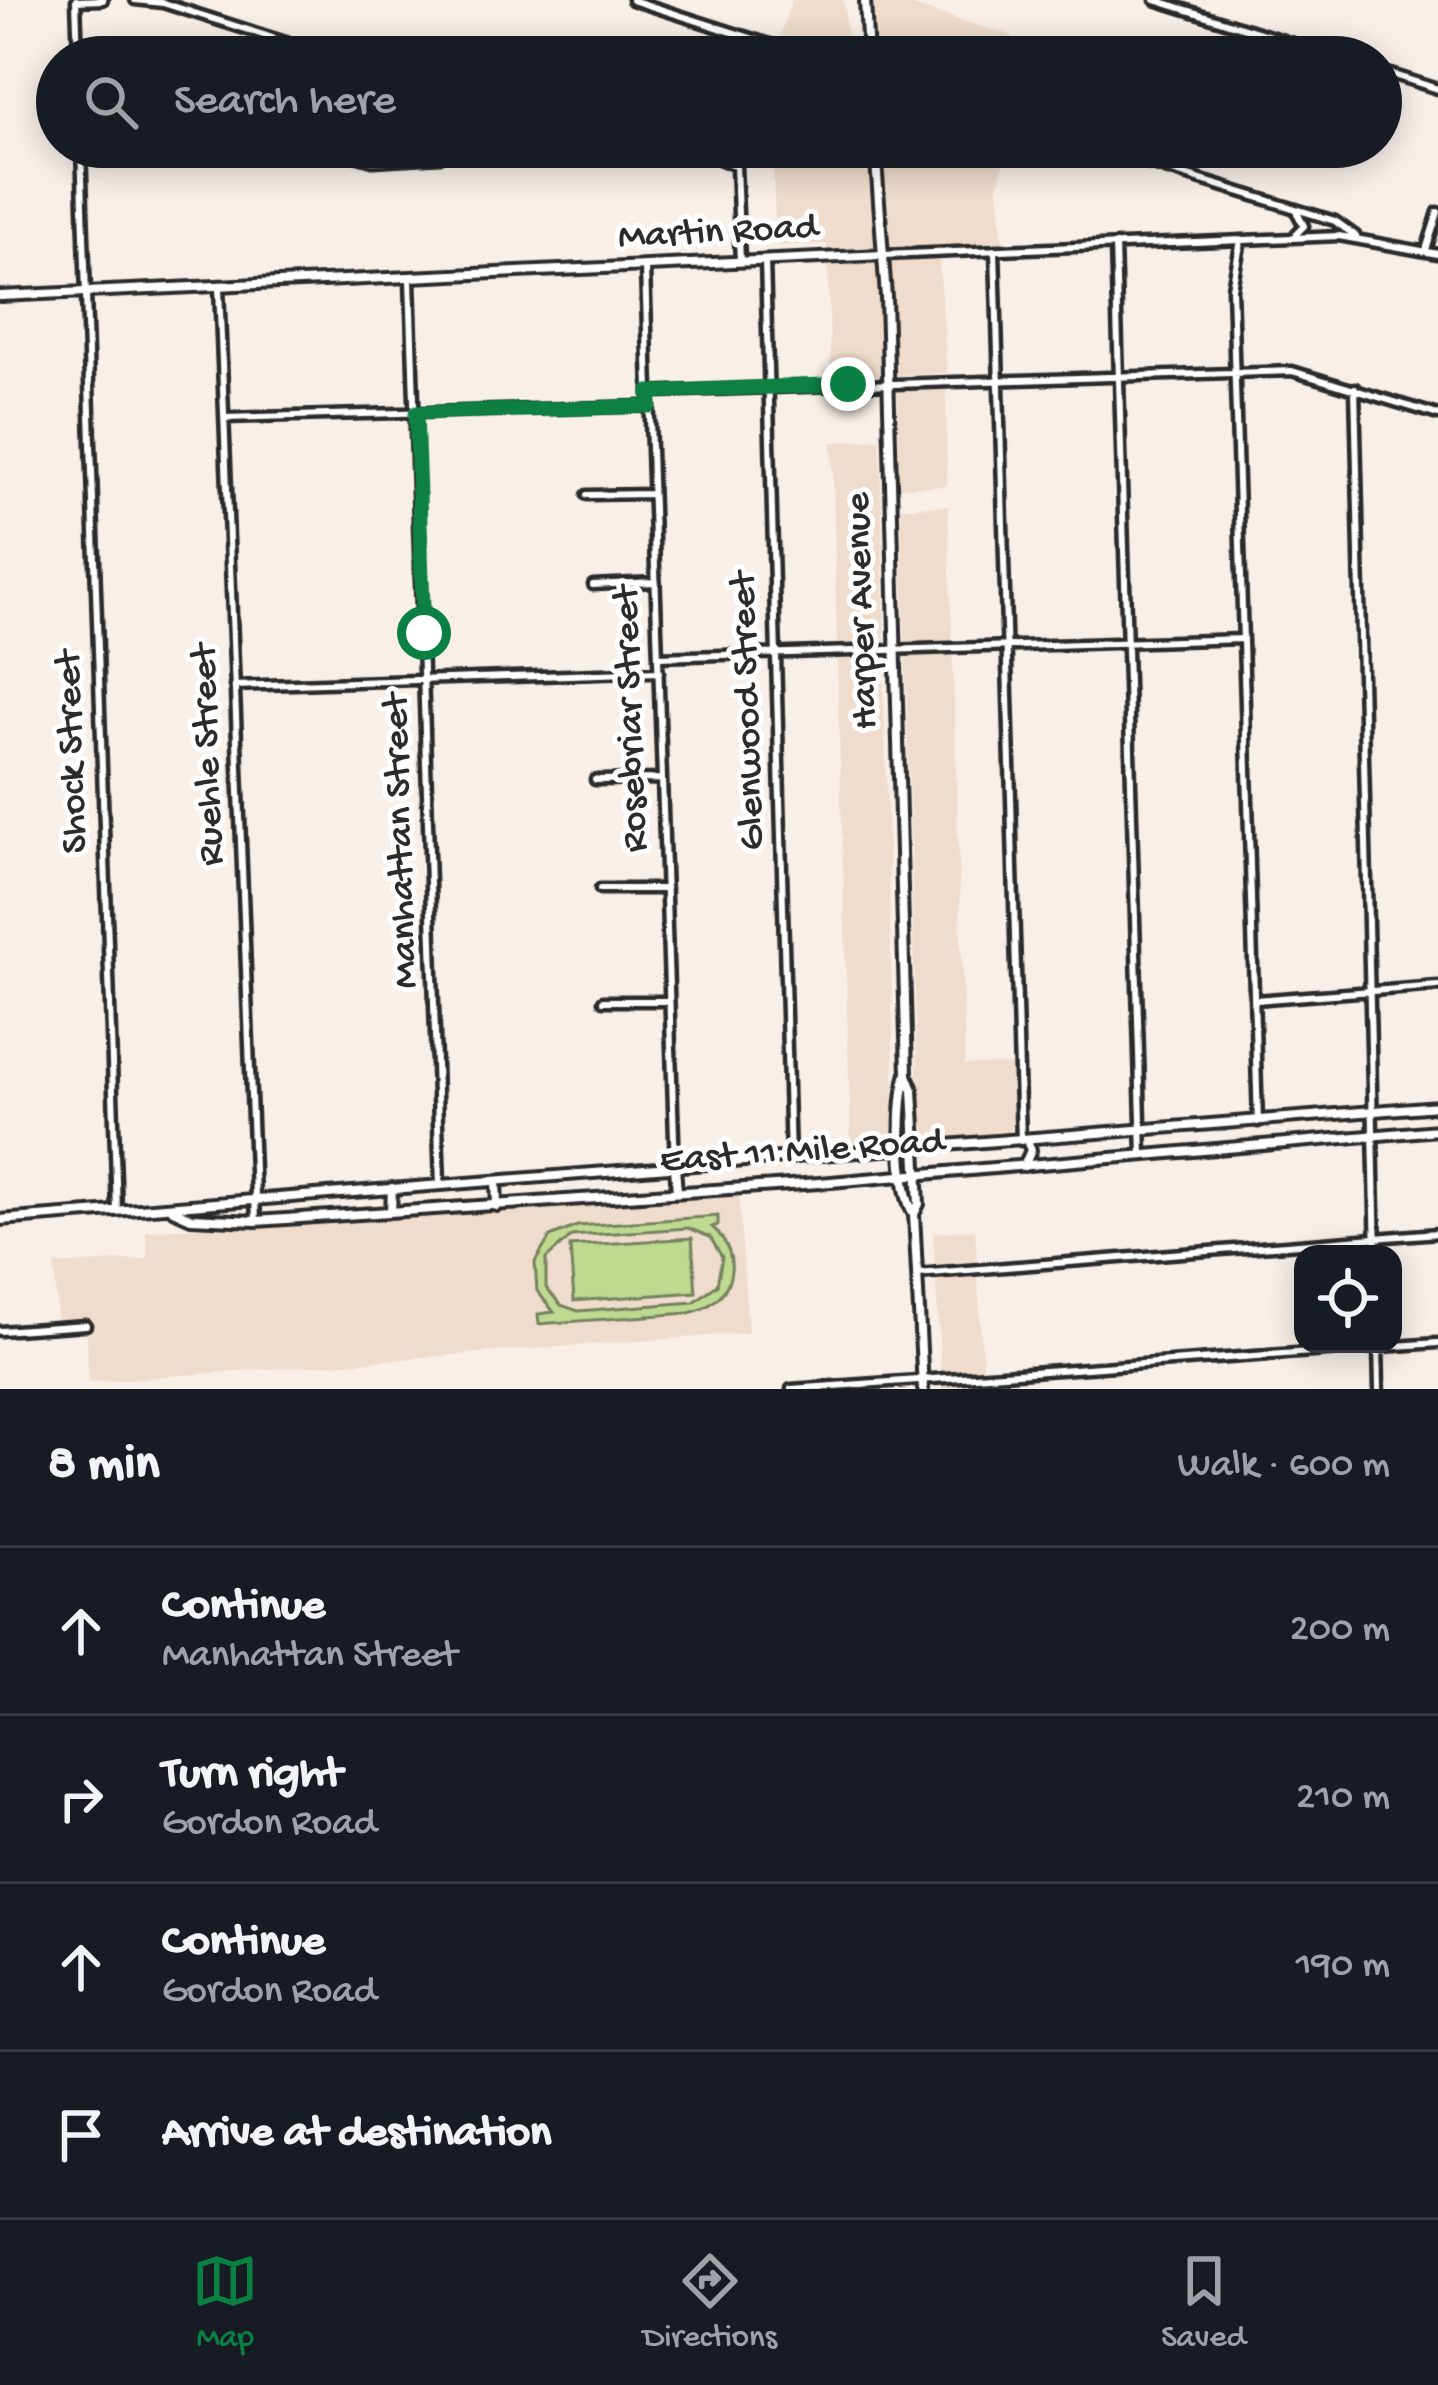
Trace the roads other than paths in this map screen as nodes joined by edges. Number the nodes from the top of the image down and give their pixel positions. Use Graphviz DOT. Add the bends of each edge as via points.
graph roads {
  1 [pos="76,0"];
  2 [pos="103,0"];
  3 [pos="134,0"];
  4 [pos="632,0"];
  5 [pos="865,0"];
  6 [pos="1155,0"];
  7 [pos="77,36"];
  8 [pos="267,36"];
  9 [pos="744,36"];
  10 [pos="867,36"];
  11 [pos="1270,36"];
  12 [pos="1402,78"];
  13 [pos="1438,89"];
  14 [pos="82,168"];
  15 [pos="736,168"];
  16 [pos="877,168"];
  17 [pos="1161,168"];
  18 [pos="1295,210"];
  19 [pos="1438,212"];
  20 [pos="1356,237"];
  21 [pos="1277,238"];
  22 [pos="1240,240"];
  23 [pos="1115,245"];
  24 [pos="994,250"];
  25 [pos="1426,250"];
  26 [pos="1438,254"];
  27 [pos="884,255"];
  28 [pos="765,260"];
  29 [pos="740,265"];
  30 [pos="645,269"];
  31 [pos="410,280"];
  32 [pos="219,287"];
  33 [pos="86,290"];
  34 [pos="0,296"];
  35 [pos="1238,372"];
  36 [pos="1118,375"];
  37 [pos="999,380"];
  38 [pos="888,383"];
  39 [pos="768,386"];
  40 [pos="1355,388"];
  41 [pos="649,392"];
  42 [pos="650,406"];
  43 [pos="416,413"];
  44 [pos="1438,415"];
  45 [pos="224,418"];
  46 [pos="652,494"];
  47 [pos="587,495"];
  48 [pos="655,582"];
  49 [pos="593,584"];
  50 [pos="1244,639"];
  51 [pos="1126,643"];
  52 [pos="1006,646"];
  53 [pos="895,650"];
  54 [pos="776,653"];
  55 [pos="658,657"];
  56 [pos="659,672"];
  57 [pos="425,679"];
  58 [pos="234,686"];
  59 [pos="662,779"];
  60 [pos="595,780"];
  61 [pos="665,889"];
  62 [pos="600,890"];
  63 [pos="1438,986"];
  64 [pos="1371,991"];
  65 [pos="602,1000"];
  66 [pos="669,1000"];
  67 [pos="1255,1000"];
  68 [pos="907,1074"];
  69 [pos="1438,1106"];
  70 [pos="1374,1112"];
  71 [pos="1258,1122"];
  72 [pos="1438,1130"];
  73 [pos="1141,1131"];
  74 [pos="1374,1137"];
  75 [pos="1024,1141"];
  76 [pos="945,1148"];
  77 [pos="916,1150"];
  78 [pos="903,1151"];
  79 [pos="851,1155"];
  80 [pos="1142,1155"];
  81 [pos="790,1160"];
  82 [pos="1024,1166"];
  83 [pos="675,1168"];
  84 [pos="943,1172"];
  85 [pos="917,1175"];
  86 [pos="904,1176"];
  87 [pos="848,1180"];
  88 [pos="496,1181"];
  89 [pos="440,1185"];
  90 [pos="392,1188"];
  91 [pos="677,1191"];
  92 [pos="255,1198"];
  93 [pos="497,1205"];
  94 [pos="171,1210"];
  95 [pos="117,1211"];
  96 [pos="391,1212"];
  97 [pos="914,1214"];
  98 [pos="0,1220"];
  99 [pos="256,1221"];
  100 [pos="1438,1233"];
  101 [pos="1376,1238"];
  102 [pos="1376,1245"];
  103 [pos="917,1274"];
  104 [pos="86,1325"];
  105 [pos="0,1331"];
  106 [pos="1438,1343"];
  107 [pos="1402,1345"];
  108 [pos="1296,1353"];
  109 [pos="1378,1353"];
  110 [pos="923,1385"];
  111 [pos="791,1389"];
  112 [pos="1379,1389"];
  1 -- 2 [label="street"];
  1 -- 7 [label="street"];
  3 -- 8 [label="street"];
  4 -- 9 [label="street"];
  5 -- 10 [label="main road"];
  6 -- 11 [label="street"];
  12 -- 13 [label="street"];
  14 -- 33 [label="street, Shock Street"];
  15 -- 29 [label="street"];
  16 -- 27 [label="main road, Harper Avenue"];
  17 -- 18 [label="street"];
  18 -- 20 [label="street" via="1341,223"];
  18 -- 21 [label="street" via="1303,231"];
  19 -- 25 [label="street"];
  20 -- 21 [label="street, Martin Road"];
  20 -- 25 [label="street, Martin Road"];
  21 -- 22 [label="street, Martin Road"];
  22 -- 23 [label="street, Martin Road"];
  22 -- 35 [label="street" via="1232,288"];
  23 -- 24 [label="street, Martin Road"];
  23 -- 36 [label="street"];
  24 -- 27 [label="street, Martin Road"];
  24 -- 37 [label="street"];
  25 -- 26 [label="street, Martin Road"];
  27 -- 28 [label="main road, Martin Road"];
  27 -- 38 [label="main road, Harper Avenue"];
  28 -- 29 [label="main road, Martin Road"];
  28 -- 39 [label="street, Glenwood Street"];
  29 -- 30 [label="main road, Martin Road"];
  30 -- 31 [label="main road, Martin Road"];
  30 -- 41 [label="street, Rosebriar Street"];
  31 -- 32 [label="main road, Martin Road"];
  31 -- 43 [label="street, Manhattan Street"];
  32 -- 33 [label="main road, Martin Road"];
  32 -- 45 [label="street, Ruehle Street"];
  33 -- 34 [label="main road, Martin Road"];
  33 -- 95 [label="street, Shock Street"];
  35 -- 36 [label="street"];
  35 -- 40 [label="street" via="1299,371"];
  35 -- 50 [label="street"];
  36 -- 37 [label="street"];
  36 -- 51 [label="street"];
  37 -- 38 [label="street"];
  37 -- 52 [label="street"];
  38 -- 39 [label="street"];
  38 -- 53 [label="main road, Harper Avenue"];
  39 -- 41 [label="street"];
  39 -- 54 [label="street, Glenwood Street"];
  40 -- 44 [label="street"];
  40 -- 64 [label="street"];
  41 -- 42 [label="street, Rosebriar Street"];
  42 -- 43 [label="street"];
  42 -- 46 [label="street, Rosebriar Street"];
  43 -- 45 [label="street"];
  43 -- 57 [label="street, Manhattan Street"];
  45 -- 58 [label="street, Ruehle Street"];
  46 -- 47 [label="street"];
  46 -- 48 [label="street, Rosebriar Street"];
  48 -- 49 [label="street"];
  48 -- 55 [label="street, Rosebriar Street"];
  50 -- 51 [label="street"];
  50 -- 67 [label="street"];
  51 -- 52 [label="street"];
  51 -- 73 [label="street"];
  52 -- 53 [label="street"];
  52 -- 75 [label="street"];
  53 -- 54 [label="street"];
  53 -- 68 [label="main road, Harper Avenue"];
  54 -- 55 [label="street"];
  54 -- 81 [label="street, Glenwood Street"];
  55 -- 56 [label="street, Rosebriar Street"];
  56 -- 57 [label="street"];
  56 -- 59 [label="street, Rosebriar Street"];
  57 -- 58 [label="street"];
  57 -- 89 [label="street, Manhattan Street"];
  58 -- 92 [label="street, Ruehle Street"];
  59 -- 60 [label="street"];
  59 -- 61 [label="street, Rosebriar Street"];
  61 -- 62 [label="street"];
  61 -- 66 [label="street, Rosebriar Street"];
  63 -- 64 [label="street"];
  64 -- 67 [label="street"];
  64 -- 70 [label="street"];
  65 -- 66 [label="street"];
  66 -- 83 [label="street, Rosebriar Street"];
  67 -- 71 [label="street"];
  68 -- 77 [label="main road, Harper Avenue"];
  68 -- 78 [label="main road, Harper Avenue"];
  69 -- 70 [label="main road, East 11 Mile Road"];
  70 -- 71 [label="main road, East 11 Mile Road"];
  70 -- 74 [label="street"];
  71 -- 73 [label="main road, East 11 Mile Road"];
  72 -- 74 [label="main road, East 11 Mile Road"];
  73 -- 75 [label="main road, East 11 Mile Road"];
  73 -- 80 [label="street"];
  74 -- 80 [label="main road, East 11 Mile Road"];
  74 -- 101 [label="street"];
  75 -- 76 [label="main road, East 11 Mile Road"];
  75 -- 82 [label="main road"];
  76 -- 77 [label="main road, East 11 Mile Road"];
  76 -- 84 [label="main road"];
  77 -- 78 [label="main road, East 11 Mile Road"];
  77 -- 85 [label="main road, Harper Avenue"];
  78 -- 79 [label="main road, East 11 Mile Road"];
  78 -- 86 [label="main road, Harper Avenue"];
  79 -- 81 [label="main road, East 11 Mile Road"];
  79 -- 87 [label="main road"];
  80 -- 82 [label="main road, East 11 Mile Road"];
  81 -- 83 [label="main road, East 11 Mile Road"];
  82 -- 84 [label="main road, East 11 Mile Road"];
  83 -- 88 [label="main road, East 11 Mile Road"];
  83 -- 91 [label="main road"];
  84 -- 85 [label="main road, East 11 Mile Road"];
  85 -- 86 [label="main road, East 11 Mile Road"];
  85 -- 97 [label="main road, Harper Avenue"];
  86 -- 87 [label="main road, East 11 Mile Road"];
  86 -- 97 [label="main road, Harper Avenue"];
  87 -- 91 [label="main road, East 11 Mile Road"];
  88 -- 89 [label="main road, East 11 Mile Road"];
  88 -- 93 [label="main road"];
  89 -- 90 [label="main road, East 11 Mile Road"];
  90 -- 92 [label="main road, East 11 Mile Road"];
  90 -- 96 [label="main road"];
  91 -- 93 [label="main road, East 11 Mile Road"];
  92 -- 94 [label="main road, East 11 Mile Road"];
  92 -- 99 [label="street, Ruehle Street"];
  93 -- 96 [label="main road, East 11 Mile Road"];
  94 -- 95 [label="main road, East 11 Mile Road"];
  94 -- 99 [label="main road, East 11 Mile Road" via="191,1219"];
  95 -- 98 [label="main road, East 11 Mile Road"];
  96 -- 99 [label="main road, East 11 Mile Road"];
  97 -- 103 [label="main road, Harper Avenue"];
  100 -- 101 [label="street"];
  101 -- 102 [label="street"];
  101 -- 103 [label="street"];
  103 -- 110 [label="main road, Harper Avenue"];
  104 -- 105 [label="street"];
  106 -- 107 [label="street"];
  108 -- 110 [label="street"];
  109 -- 112 [label="street"];
  110 -- 111 [label="street"];
}
